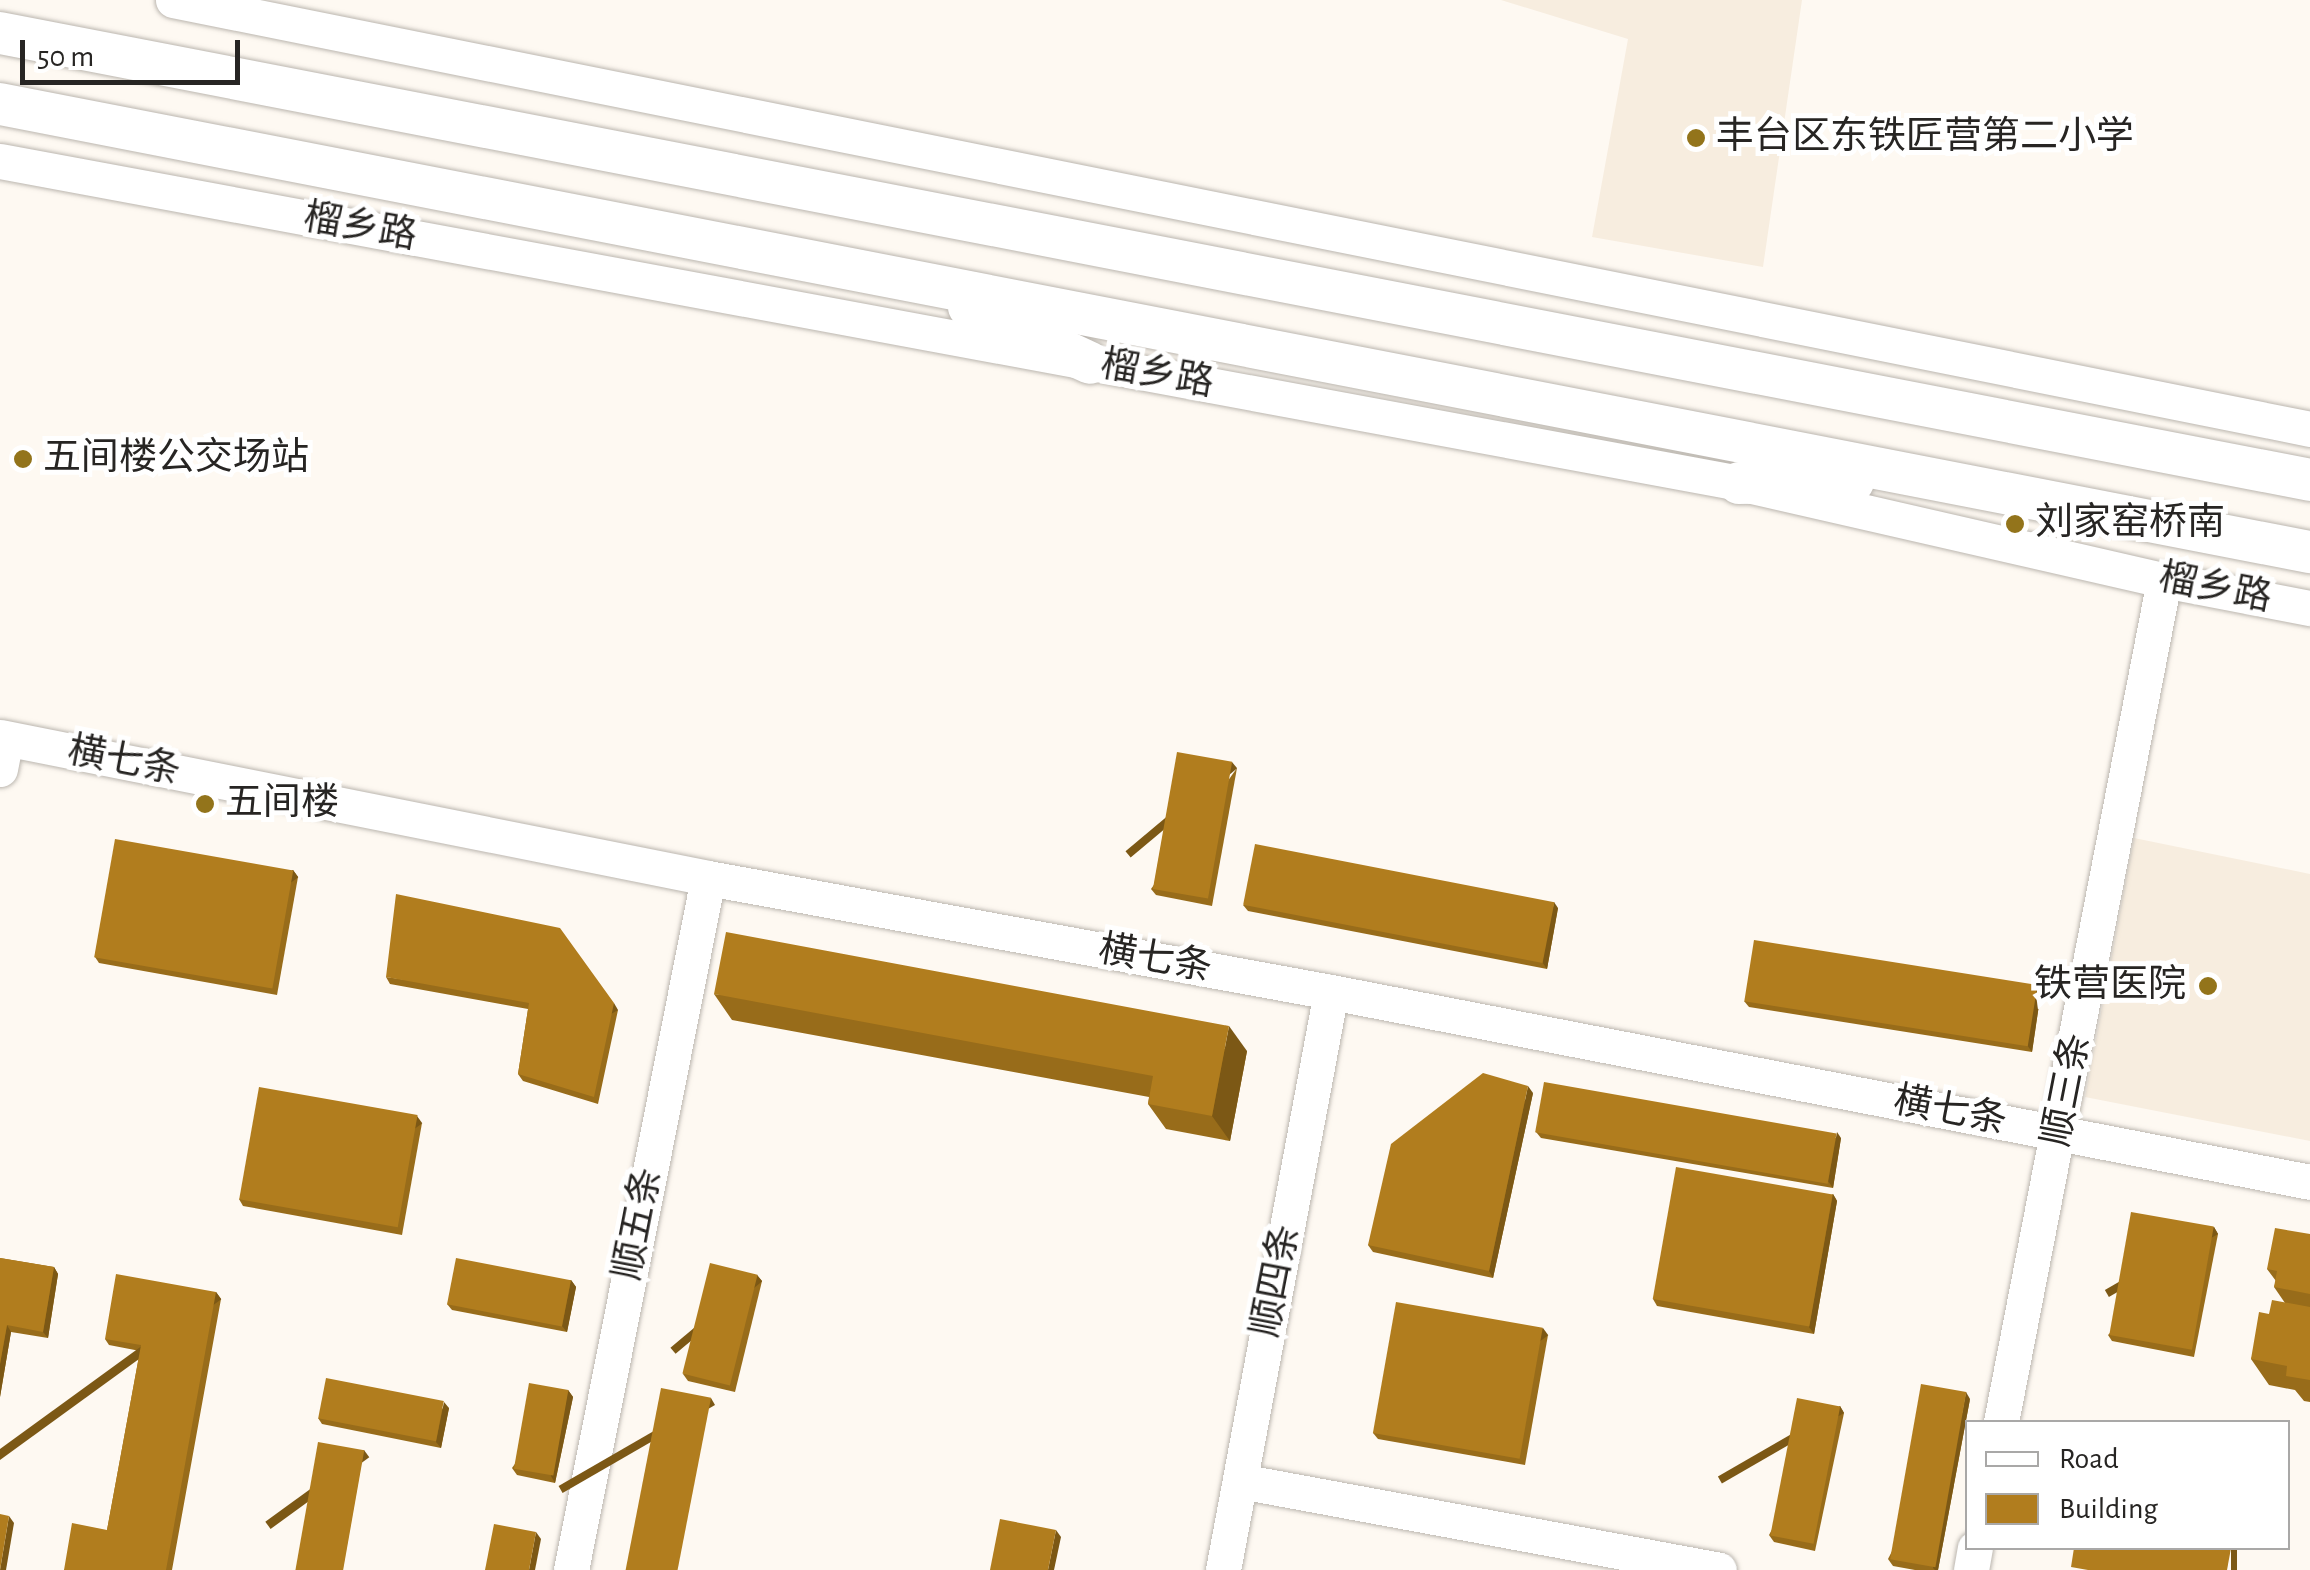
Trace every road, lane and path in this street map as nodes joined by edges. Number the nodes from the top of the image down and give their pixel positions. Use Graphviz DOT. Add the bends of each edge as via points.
graph roads {
  1 [pos="173,0"];
  2 [pos="0,34"];
  3 [pos="0,104"];
  4 [pos="0,161"];
  5 [pos="910,279"];
  6 [pos="1090,363"];
  7 [pos="2310,429"];
  8 [pos="2310,480"];
  9 [pos="1945,481"];
  10 [pos="1739,483"];
  11 [pos="2310,552"];
  12 [pos="2164,580"];
  13 [pos="2310,608"];
  14 [pos="2,749"];
  15 [pos="708,878"];
  16 [pos="1331,992"];
  17 [pos="2060,1134"];
  18 [pos="2310,1182"];
  19 [pos="2001,1420"];
  20 [pos="1240,1481"];
  21 [pos="570,1570"];
  22 [pos="1223,1570"];
  23 [pos="1719,1570"];
  1 -- 7 [label="street"];
  2 -- 8 [label="main road"];
  3 -- 5 [label="main road, 榴乡路"];
  4 -- 6 [label="street, 榴乡路"];
  5 -- 6 [label="main road"];
  5 -- 9 [label="main road, 榴乡路"];
  6 -- 10 [label="street, 榴乡路"];
  9 -- 10 [label="main road"];
  9 -- 11 [label="main road, 榴乡路"];
  10 -- 12 [label="street, 榴乡路"];
  12 -- 13 [label="street, 榴乡路"];
  12 -- 17 [label="street, 顺三条"];
  14 -- 15 [label="street, 横七条"];
  15 -- 16 [label="street, 横七条"];
  15 -- 21 [label="street, 顺五条"];
  16 -- 17 [label="street, 横七条"];
  16 -- 20 [label="street, 顺四条"];
  17 -- 18 [label="street, 横七条"];
  17 -- 19 [label="street, 顺三条"];
  20 -- 22 [label="street, 顺四条"];
  20 -- 23 [label="street"];
}
